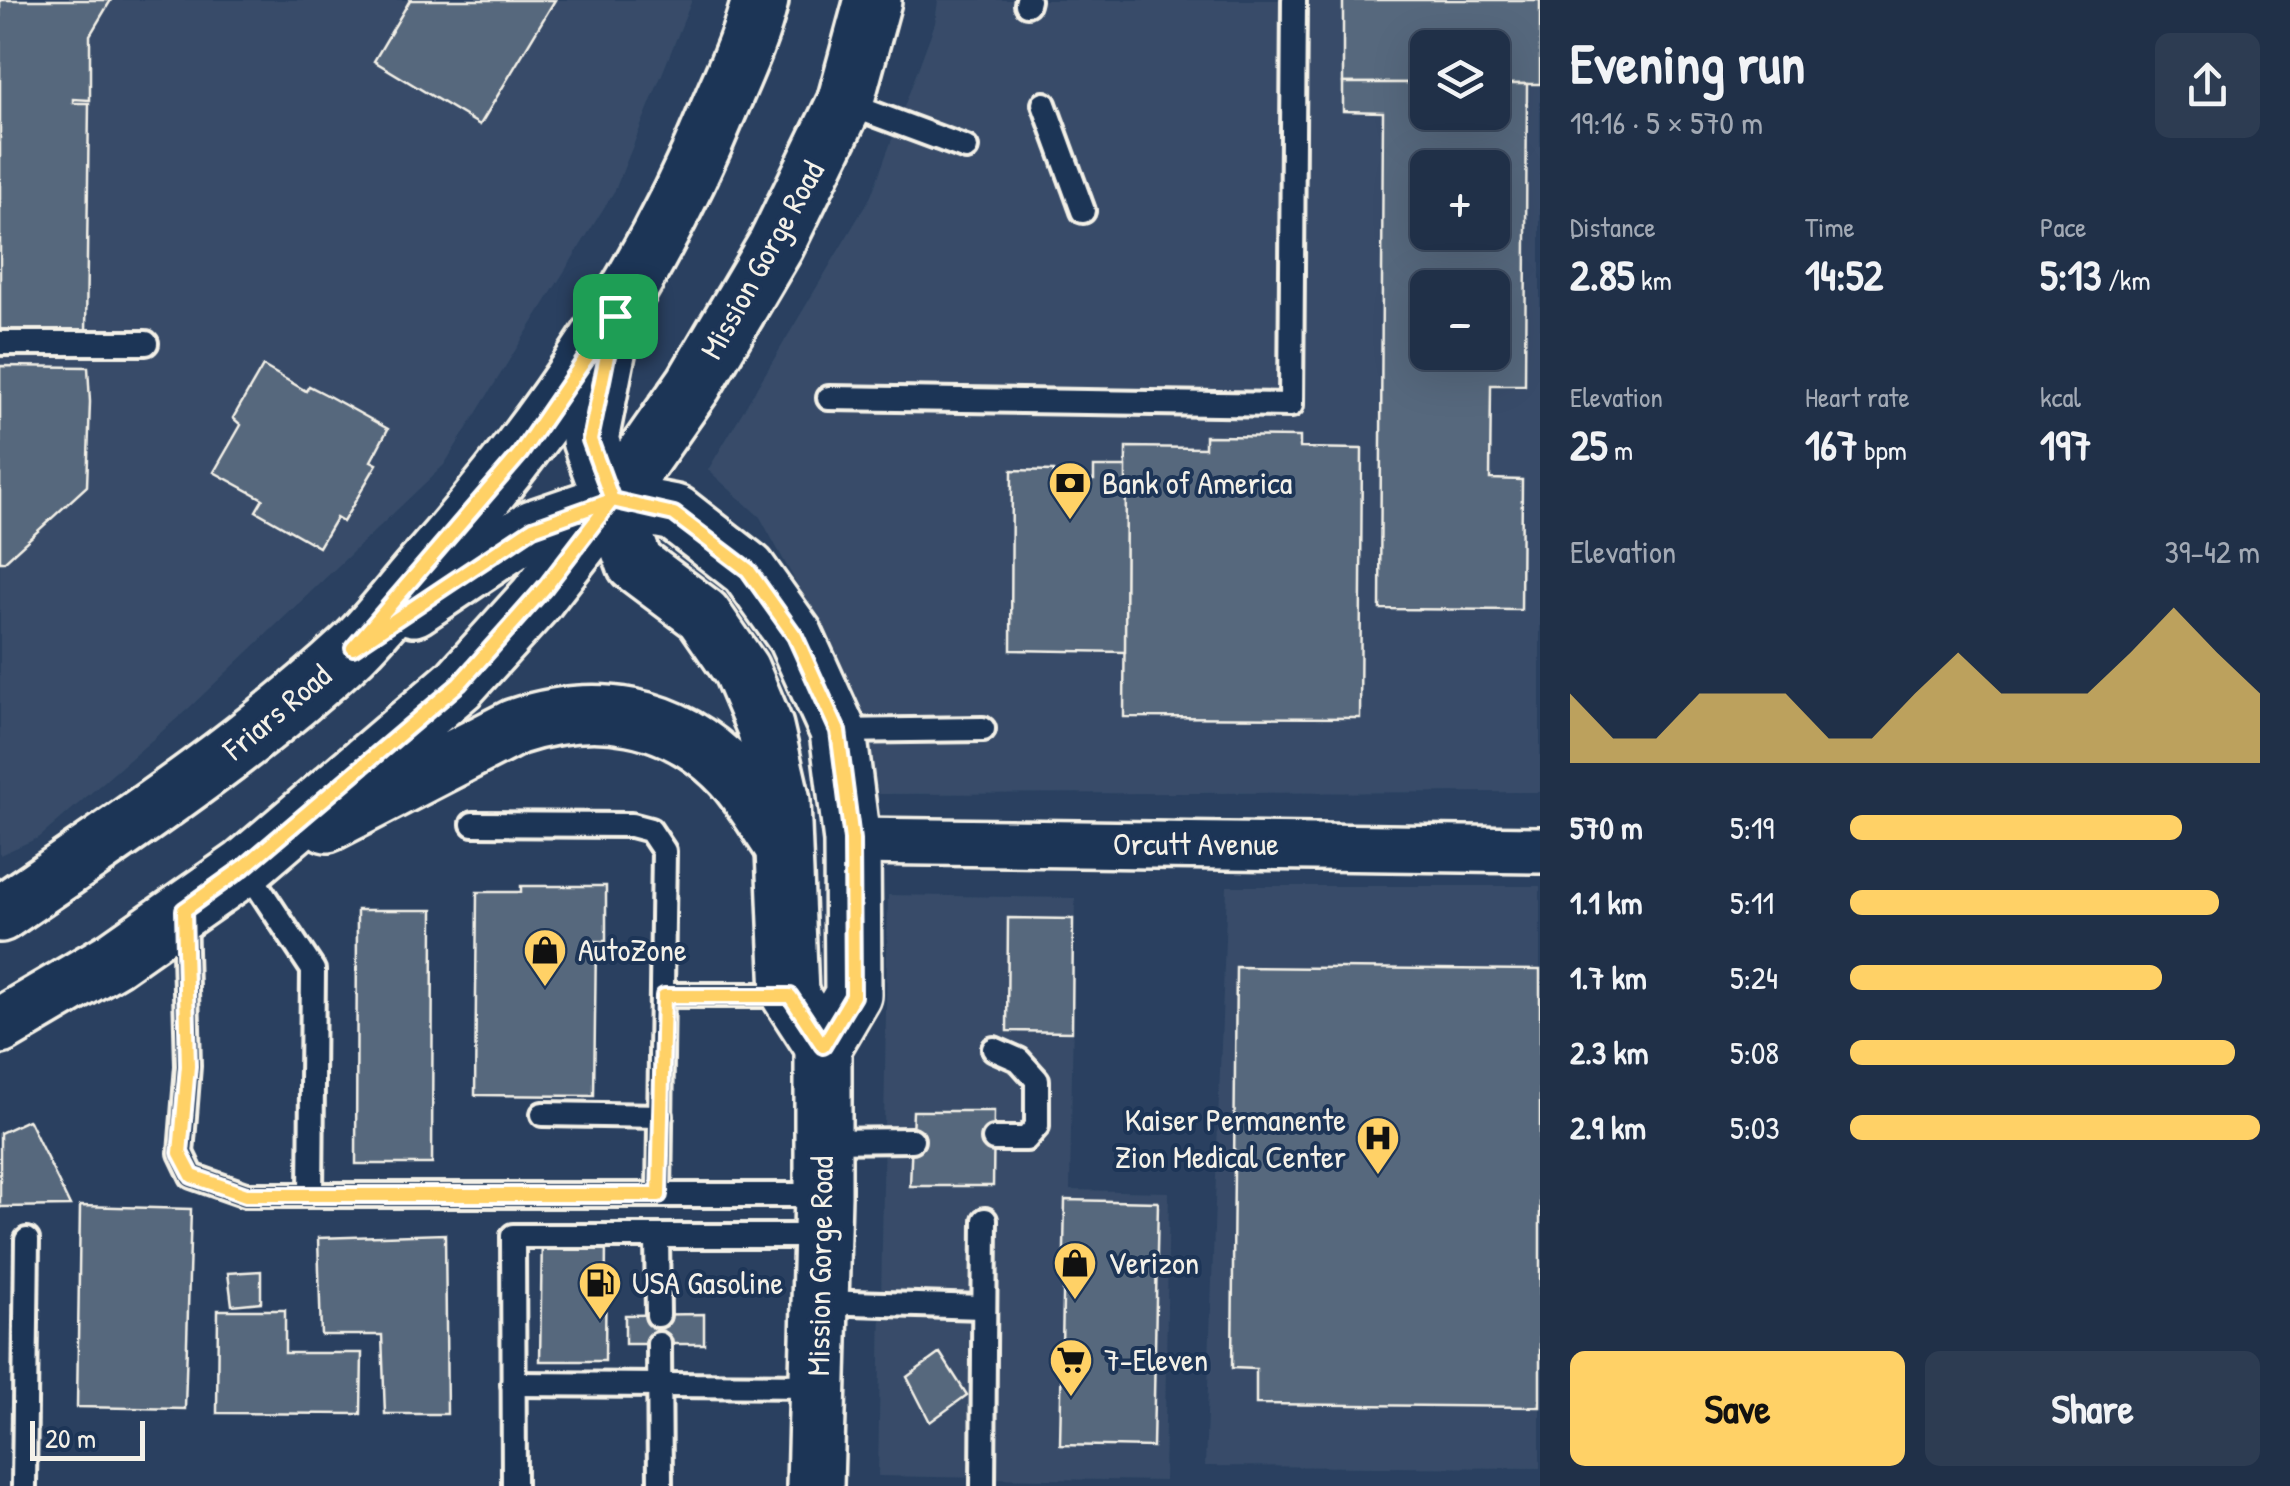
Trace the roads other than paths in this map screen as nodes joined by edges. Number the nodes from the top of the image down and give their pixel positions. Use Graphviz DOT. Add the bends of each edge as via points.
graph roads {
  1 [pos="760,0"];
  2 [pos="873,0"];
  3 [pos="1294,0"];
  4 [pos="845,103"];
  5 [pos="1044,104"];
  6 [pos="966,148"];
  7 [pos="1083,212"];
  8 [pos="615,316"];
  9 [pos="0,343"];
  10 [pos="146,343"];
  11 [pos="829,398"];
  12 [pos="612,500"];
  13 [pos="353,648"];
  14 [pos="983,730"];
  15 [pos="838,731"];
  16 [pos="473,824"];
  17 [pos="852,840"];
  18 [pos="784,848"];
  19 [pos="1540,850"];
  20 [pos="244,867"];
  21 [pos="184,910"];
  22 [pos="0,914"];
  23 [pos="664,996"];
  24 [pos="790,996"];
  25 [pos="0,1026"];
  26 [pos="823,1046"];
  27 [pos="994,1049"];
  28 [pos="543,1114"];
  29 [pos="661,1116"];
  30 [pos="912,1140"];
  31 [pos="994,1140"];
  32 [pos="823,1141"];
  33 [pos="312,1195"];
  34 [pos="659,1195"];
  35 [pos="822,1216"];
  36 [pos="985,1220"];
  37 [pos="657,1236"];
  38 [pos="27,1240"];
  39 [pos="820,1302"];
  40 [pos="984,1306"];
  41 [pos="658,1315"];
  42 [pos="659,1344"];
  43 [pos="513,1384"];
  44 [pos="659,1385"];
  45 [pos="817,1386"];
  46 [pos="24,1486"];
  47 [pos="514,1486"];
  48 [pos="660,1486"];
  49 [pos="815,1486"];
  50 [pos="984,1486"];
  1 -- 8 [label="main road" via="696,165"];
  2 -- 4 [label="main road, Mission Gorge Road"];
  3 -- 11 [label="lane" via="1291,406"];
  4 -- 6 [label="lane"];
  4 -- 12 [label="main road, Mission Gorge Road" via="766,261 694,384"];
  5 -- 7 [label="lane"];
  8 -- 12 [label="main road" via="590,440"];
  8 -- 13 [label="main road, Friars Road" via="520,454"];
  9 -- 10 [label="lane"];
  12 -- 13 [label="main road" via="533,528"];
  12 -- 15 [label="main road" via="674,514 748,570 795,636"];
  12 -- 18 [label="main road" via="635,564 703,615 741,670 765,728 782,801"];
  12 -- 20 [label="main road" via="459,684"];
  13 -- 22 [label="main road, Friars Road" via="190,784"];
  14 -- 15 [label="lane"];
  15 -- 17 [label="main road"];
  16 -- 23 [label="lane" via="650,830 666,868"];
  17 -- 19 [label="street, Orcutt Avenue"];
  17 -- 26 [label="main road" via="853,996"];
  18 -- 20 [label="main road" via="733,775 704,750 636,716 605,712 545,717 516,727"];
  18 -- 24 [label="main road"];
  20 -- 21 [label="main road"];
  20 -- 33 [label="lane" via="313,970"];
  21 -- 25 [label="main road"];
  21 -- 33 [label="lane" via="188,1066 180,1153 192,1176 246,1195"];
  23 -- 24 [label="lane"];
  23 -- 29 [label="lane"];
  24 -- 26 [label="main road"];
  26 -- 32 [label="main road, Mission Gorge Road"];
  27 -- 31 [label="lane" via="1019,1060 1036,1080 1036,1126 1026,1139"];
  28 -- 29 [label="lane"];
  29 -- 34 [label="lane"];
  30 -- 32 [label="lane"];
  32 -- 35 [label="main road, Mission Gorge Road"];
  33 -- 34 [label="lane"];
  34 -- 35 [label="lane"];
  35 -- 37 [label="lane"];
  35 -- 39 [label="main road, Mission Gorge Road"];
  36 -- 40 [label="lane"];
  37 -- 41 [label="lane"];
  37 -- 43 [label="lane" via="513,1236"];
  38 -- 46 [label="lane"];
  39 -- 40 [label="lane"];
  39 -- 45 [label="main road, Mission Gorge Road"];
  40 -- 50 [label="lane"];
  42 -- 44 [label="lane"];
  43 -- 44 [label="lane"];
  43 -- 47 [label="lane"];
  44 -- 45 [label="lane"];
  44 -- 48 [label="lane"];
  45 -- 49 [label="main road, Mission Gorge Road"];
}
